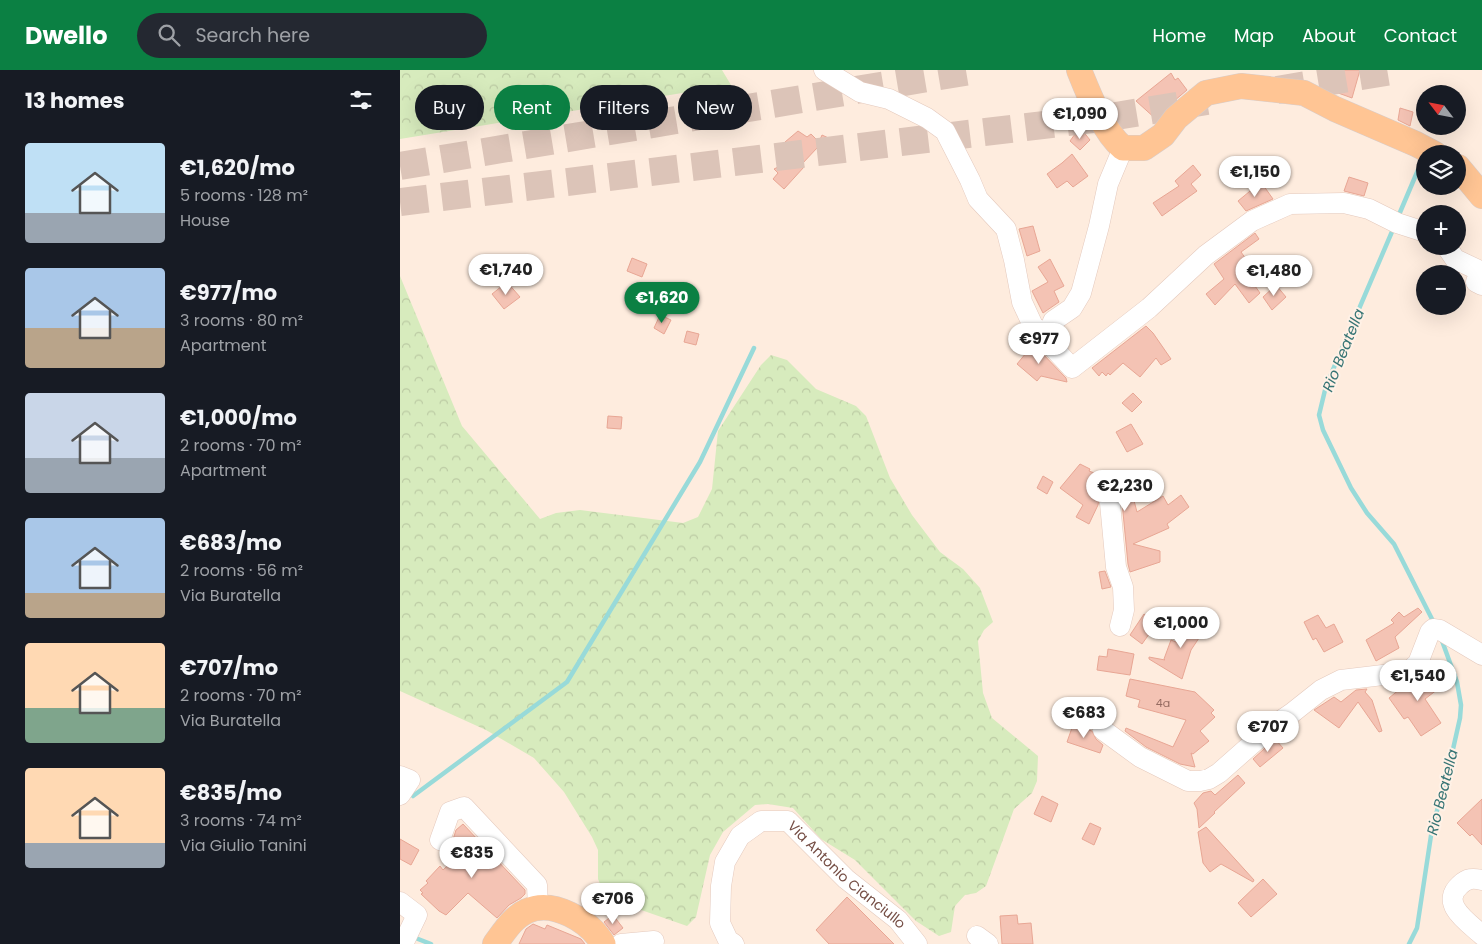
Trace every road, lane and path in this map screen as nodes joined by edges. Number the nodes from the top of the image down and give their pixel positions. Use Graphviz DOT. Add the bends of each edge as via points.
graph roads {
  1 [pos="824,70"];
  2 [pos="1079,70"];
  3 [pos="1418,145"];
  4 [pos="1123,148"];
  5 [pos="1466,177"];
  6 [pos="1482,196"];
  7 [pos="1416,229"];
  8 [pos="1452,255"];
  9 [pos="1482,285"];
  10 [pos="1049,333"];
  11 [pos="1110,503"];
  12 [pos="1120,626"];
  13 [pos="1482,655"];
  14 [pos="1103,730"];
  15 [pos="400,776"];
  16 [pos="400,795"];
  17 [pos="440,840"];
  18 [pos="1482,880"];
  19 [pos="400,902"];
  20 [pos="538,908"];
  21 [pos="1482,935"];
  22 [pos="654,941"];
  23 [pos="403,944"];
  24 [pos="495,944"];
  25 [pos="603,944"];
  26 [pos="621,944"];
  27 [pos="734,944"];
  28 [pos="917,944"];
  1 -- 10 [label="street" via="860,92 889,100 927,118 945,131 978,199 1006,229 1022,302 1034,328"];
  2 -- 4 [label="main road" via="1113,139"];
  3 -- 4 [label="main road" via="1304,93 1241,86 1206,93 1176,118 1163,135 1144,148"];
  4 -- 10 [label="street" via="1108,184 1081,293 1072,308 1053,321"];
  5 -- 6 [label="main road"];
  7 -- 10 [label="street" via="1344,202 1290,204 1252,221 1206,255 1149,308 1072,368 1048,342"];
  8 -- 9 [label="street" via="1480,271 1476,282"];
  11 -- 12 [label="street" via="1116,567 1123,587 1124,610"];
  13 -- 14 [label="street" via="1433,629 1418,663 1408,672 1341,680 1321,690 1214,776 1200,781 1188,781 1140,757"];
  15 -- 16 [label="street" via="410,780"];
  17 -- 20 [label="street" via="450,812 464,807 537,885"];
  18 -- 21 [label="street" via="1471,878 1465,881 1452,896 1454,908"];
  19 -- 23 [label="street" via="417,915"];
  20 -- 24 [label="main road" via="514,920"];
  20 -- 25 [label="main road" via="544,906 578,918"];
  22 -- 26 [label="street"];
  27 -- 28 [label="street, Via Antonio Cianciullo" via="728,940 720,923 721,886 726,862 740,836 761,821 788,821 846,879 898,920"];
}
